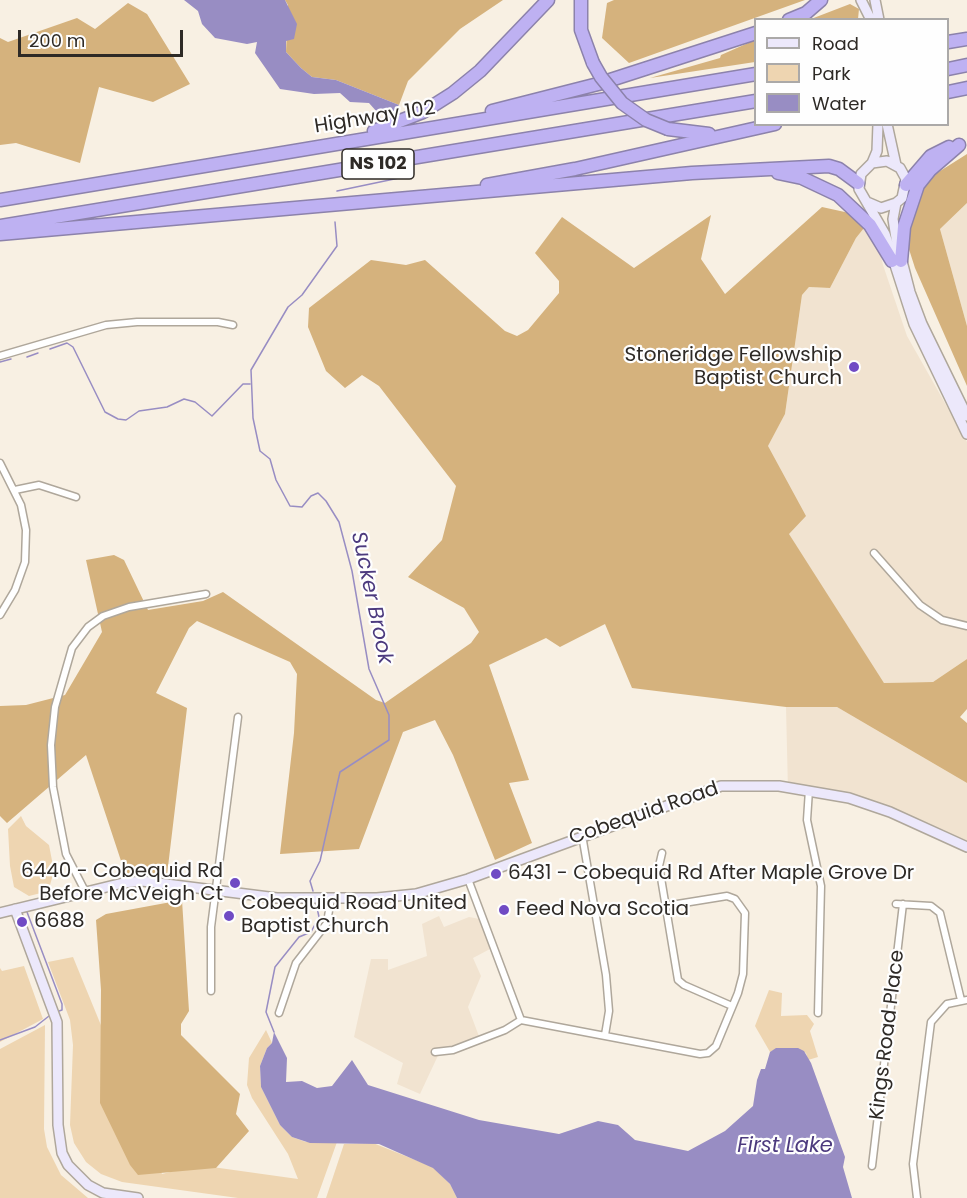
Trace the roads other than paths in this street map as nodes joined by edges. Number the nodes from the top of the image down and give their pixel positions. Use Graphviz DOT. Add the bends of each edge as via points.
graph roads {
  1 [pos="548,0"];
  2 [pos="581,0"];
  3 [pos="821,0"];
  4 [pos="861,0"];
  5 [pos="875,0"];
  6 [pos="794,18"];
  7 [pos="870,18"];
  8 [pos="879,18"];
  9 [pos="754,34"];
  10 [pos="967,39"];
  11 [pos="949,42"];
  12 [pos="967,65"];
  13 [pos="949,69"];
  14 [pos="754,74"];
  15 [pos="967,88"];
  16 [pos="949,92"];
  17 [pos="754,101"];
  18 [pos="766,126"];
  19 [pos="878,126"];
  20 [pos="887,126"];
  21 [pos="758,128"];
  22 [pos="416,131"];
  23 [pos="340,143"];
  24 [pos="963,143"];
  25 [pos="872,163"];
  26 [pos="896,165"];
  27 [pos="766,169"];
  28 [pos="858,183"];
  29 [pos="906,185"];
  30 [pos="0,200"];
  31 [pos="397,201"];
  32 [pos="867,202"];
  33 [pos="896,203"];
  34 [pos="0,226"];
  35 [pos="0,234"];
  36 [pos="896,261"];
  37 [pos="233,325"];
  38 [pos="0,356"];
  39 [pos="967,416"];
  40 [pos="967,434"];
  41 [pos="0,463"];
  42 [pos="15,490"];
  43 [pos="76,497"];
  44 [pos="874,553"];
  45 [pos="206,594"];
  46 [pos="0,615"];
  47 [pos="967,626"];
  48 [pos="238,717"];
  49 [pos="809,790"];
  50 [pos="582,835"];
  51 [pos="967,847"];
  52 [pos="662,853"];
  53 [pos="468,879"];
  54 [pos="217,889"];
  55 [pos="85,891"];
  56 [pos="331,898"];
  57 [pos="665,906"];
  58 [pos="15,909"];
  59 [pos="0,913"];
  60 [pos="211,991"];
  61 [pos="964,1000"];
  62 [pos="732,1006"];
  63 [pos="279,1013"];
  64 [pos="818,1013"];
  65 [pos="519,1017"];
  66 [pos="605,1035"];
  67 [pos="435,1052"];
  68 [pos="872,1166"];
  69 [pos="138,1198"];
  70 [pos="917,1198"];
  1 -- 23 [label="highway" via="480,71 453,93 399,123"];
  2 -- 21 [label="highway, bridge" via="581,30 593,63 622,103 645,120 668,129 711,134"];
  3 -- 6 [label="highway"];
  4 -- 7 [label="main road"];
  5 -- 8 [label="main road"];
  9 -- 22 [label="highway" via="598,84"];
  10 -- 11 [label="highway"];
  12 -- 13 [label="highway"];
  14 -- 22 [label="highway, Highway 102 / NS 102"];
  15 -- 16 [label="highway"];
  17 -- 34 [label="highway, NS 102"];
  18 -- 21 [label="highway"];
  19 -- 25 [label="main road" via="877,151"];
  20 -- 26 [label="main road"];
  21 -- 31 [label="highway" via="575,169"];
  22 -- 23 [label="highway, Highway 102 / NS 102"];
  23 -- 30 [label="highway, Highway 102 / NS 102"];
  24 -- 29 [label="highway" via="931,156"];
  24 -- 36 [label="highway" via="918,185"];
  25 -- 26 [label="main road" via="887,161"];
  25 -- 28 [label="main road"];
  26 -- 29 [label="main road"];
  27 -- 28 [label="highway" via="829,166"];
  27 -- 31 [label="highway"];
  27 -- 36 [label="highway" via="802,178 838,195 870,225"];
  28 -- 32 [label="main road"];
  29 -- 33 [label="main road"];
  31 -- 35 [label="highway"];
  32 -- 33 [label="main road" via="881,208"];
  32 -- 36 [label="main road"];
  33 -- 36 [label="main road"];
  36 -- 39 [label="main road" via="921,324"];
  36 -- 40 [label="main road" via="914,324"];
  37 -- 38 [label="street" via="105,325"];
  41 -- 42 [label="street"];
  42 -- 43 [label="street" via="39,485"];
  42 -- 46 [label="street" via="26,530 25,562 15,591"];
  44 -- 47 [label="street" via="920,605 942,620"];
  45 -- 55 [label="street" via="103,615 72,648 56,708 51,745 53,787 66,854"];
  48 -- 54 [label="street"];
  49 -- 50 [label="main road, Cobequid Road" via="721,786"];
  49 -- 51 [label="main road, Cobequid Road" via="890,812"];
  49 -- 64 [label="street" via="807,820 821,886"];
  50 -- 53 [label="main road, Cobequid Road"];
  50 -- 66 [label="street" via="606,975 609,1011"];
  52 -- 57 [label="street" via="659,866"];
  53 -- 56 [label="main road, Cobequid Road" via="416,894"];
  53 -- 65 [label="street"];
  54 -- 55 [label="main road, Cobequid Road" via="142,881"];
  54 -- 56 [label="main road, Cobequid Road" via="277,898"];
  54 -- 60 [label="street" via="211,927"];
  55 -- 58 [label="main road, Cobequid Road"];
  56 -- 63 [label="street" via="327,923 296,963"];
  57 -- 62 [label="street" via="678,980"];
  57 -- 62 [label="street" via="720,896 735,899 741,905 746,920 742,974"];
  58 -- 59 [label="main road, Cobequid Road"];
  58 -- 69 [label="main road" via="57,1022 62,1153 88,1185 103,1193"];
  61 -- 68 [label="street, Kings Road Place" via="940,913 931,906 899,904"];
  61 -- 70 [label="street" via="940,1009 929,1030 913,1164"];
  62 -- 66 [label="street" via="716,1046 703,1054"];
  65 -- 66 [label="street"];
  65 -- 67 [label="street" via="505,1030 453,1050"];
}
